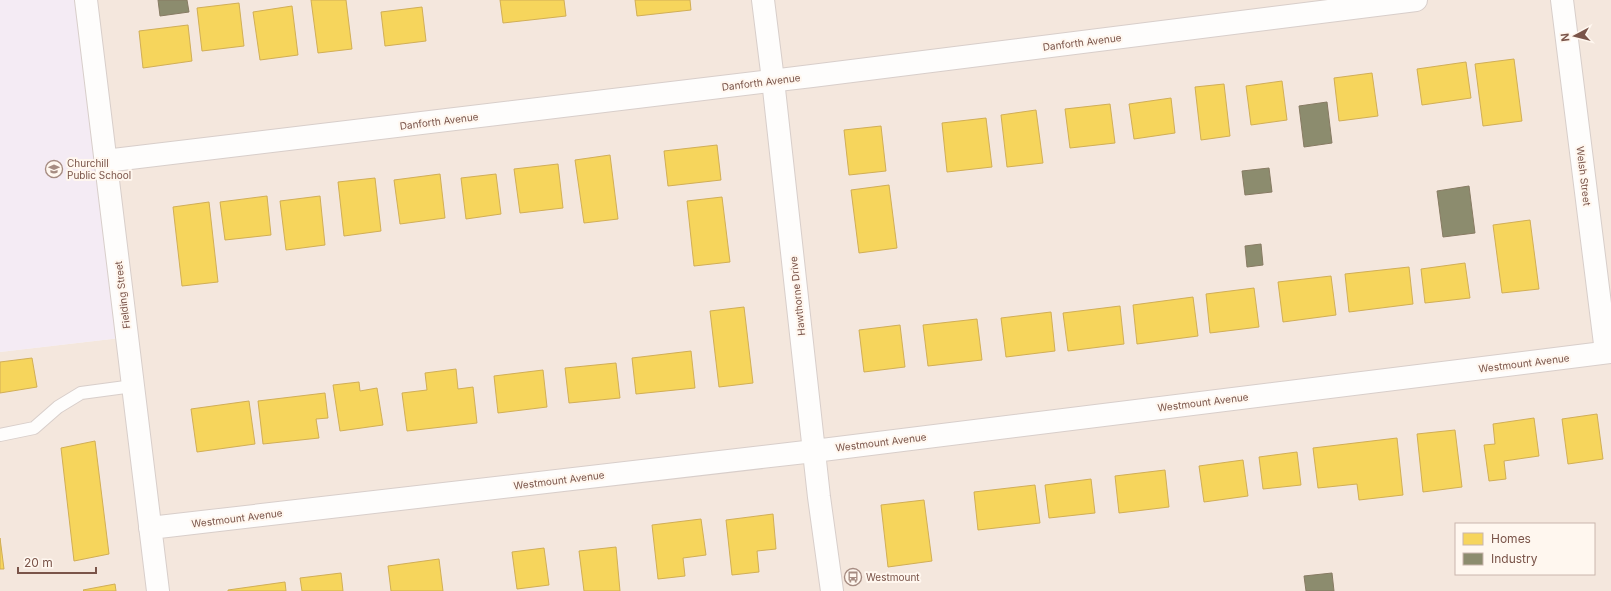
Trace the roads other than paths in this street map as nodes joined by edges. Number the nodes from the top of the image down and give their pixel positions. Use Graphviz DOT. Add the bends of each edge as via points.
graph roads {
  1 [pos="86,0"];
  2 [pos="763,0"];
  3 [pos="1416,0"];
  4 [pos="1562,0"];
  5 [pos="773,80"];
  6 [pos="105,161"];
  7 [pos="1609,352"];
  8 [pos="133,386"];
  9 [pos="0,435"];
  10 [pos="814,450"];
  11 [pos="150,528"];
  12 [pos="158,591"];
  13 [pos="832,591"];
  1 -- 6 [label="street, Fielding Street"];
  2 -- 5 [label="street, Hawthorne Drive"];
  3 -- 5 [label="street, Danforth Avenue"];
  4 -- 7 [label="street, Welsh Street"];
  5 -- 6 [label="street, Danforth Avenue"];
  5 -- 10 [label="street, Hawthorne Drive"];
  6 -- 8 [label="street, Fielding Street"];
  7 -- 10 [label="street, Westmount Avenue"];
  8 -- 9 [label="lane" via="82,393 58,407 34,428"];
  8 -- 11 [label="street, Fielding Street"];
  10 -- 11 [label="street, Westmount Avenue"];
  10 -- 13 [label="street, Hawthorne Drive"];
  11 -- 12 [label="street, Fielding Street"];
}
